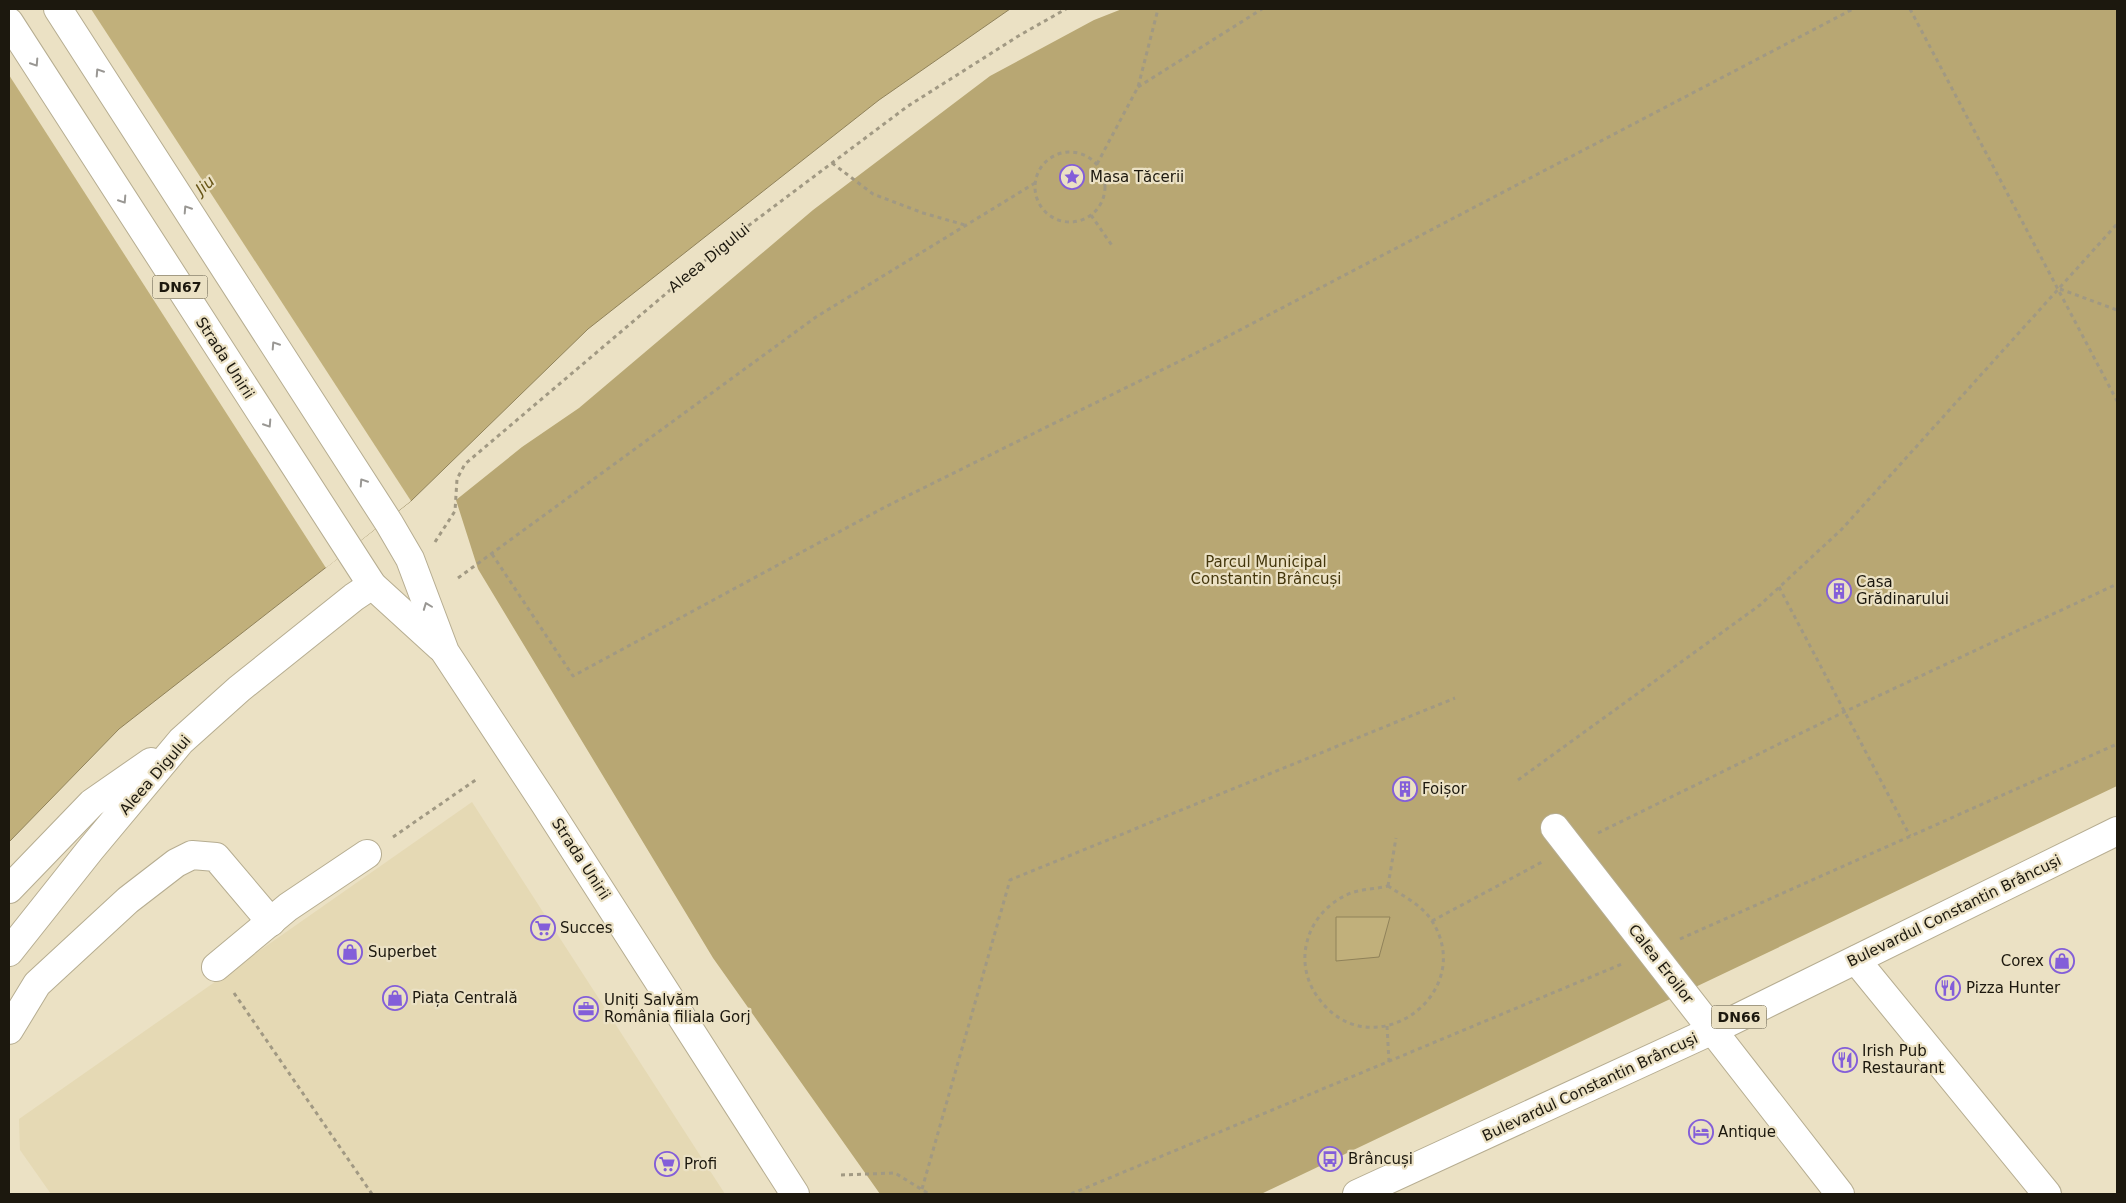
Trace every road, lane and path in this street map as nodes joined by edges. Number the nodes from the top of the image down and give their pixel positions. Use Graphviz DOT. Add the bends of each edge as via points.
graph roads {
  1 [pos="58,9"];
  2 [pos="1066,9"];
  3 [pos="1158,9"];
  4 [pos="1262,9"];
  5 [pos="1853,9"];
  6 [pos="1910,9"];
  7 [pos="9,22"];
  8 [pos="1138,87"];
  9 [pos="832,162"];
  10 [pos="1097,164"];
  11 [pos="1035,183"];
  12 [pos="1091,216"];
  13 [pos="2117,224"];
  14 [pos="965,225"];
  15 [pos="1113,247"];
  16 [pos="2060,289"];
  17 [pos="2117,310"];
  18 [pos="2117,401"];
  19 [pos="492,554"];
  20 [pos="410,560"];
  21 [pos="458,578"];
  22 [pos="2117,584"];
  23 [pos="372,585"];
  24 [pos="1779,587"];
  25 [pos="445,652"];
  26 [pos="1455,698"];
  27 [pos="1844,712"];
  28 [pos="181,741"];
  29 [pos="2117,744"];
  30 [pos="477,779"];
  31 [pos="1518,780"];
  32 [pos="401,831"];
  33 [pos="2117,831"];
  34 [pos="1910,836"];
  35 [pos="1396,838"];
  36 [pos="1562,838"];
  37 [pos="368,854"];
  38 [pos="1388,886"];
  39 [pos="9,889"];
  40 [pos="1432,921"];
  41 [pos="271,922"];
  42 [pos="9,952"];
  43 [pos="1651,952"];
  44 [pos="1856,960"];
  45 [pos="216,967"];
  46 [pos="1386,1026"];
  47 [pos="9,1030"];
  48 [pos="1713,1030"];
  49 [pos="1389,1062"];
  50 [pos="841,1175"];
  51 [pos="922,1189"];
  52 [pos="1077,1193"];
  53 [pos="372,1194"];
  54 [pos="795,1194"];
  55 [pos="929,1194"];
  56 [pos="1071,1194"];
  57 [pos="1356,1194"];
  58 [pos="1840,1194"];
  59 [pos="2046,1194"];
  20 -- 1 [label="main road, Strada Unirii / DN67, one-way"];
  2 -- 9 [label="path, Aleea Digului" via="908,106"];
  3 -- 8 [label="path"];
  4 -- 8 [label="path"];
  5 -- 19 [label="path" via="1203,350 885,507 573,676"];
  6 -- 16 [label="path"];
  7 -- 23 [label="main road, Strada Unirii / DN67, one-way"];
  8 -- 10 [label="path"];
  9 -- 14 [label="path" via="873,194"];
  9 -- 20 [label="path, Aleea Digului" via="728,241 465,464 457,479 456,511 435,543"];
  10 -- 11 [label="path" via="1082,154 1065,152 1045,162"];
  10 -- 12 [label="path" via="1106,185 1104,197"];
  11 -- 12 [label="path" via="1040,205 1048,214 1069,222"];
  11 -- 14 [label="path"];
  12 -- 15 [label="path"];
  13 -- 16 [label="path"];
  14 -- 19 [label="path" via="816,316"];
  16 -- 17 [label="path"];
  16 -- 18 [label="path"];
  16 -- 24 [label="path" via="1842,529"];
  19 -- 21 [label="path"];
  25 -- 20 [label="main road, Strada Unirii / DN67, one-way"];
  22 -- 27 [label="path"];
  23 -- 25 [label="main road, Strada Unirii / DN67"];
  23 -- 28 [label="main road, Aleea Digului" via="247,683"];
  24 -- 27 [label="path"];
  24 -- 31 [label="path"];
  25 -- 54 [label="main road, Strada Unirii / DN67"];
  26 -- 51 [label="path" via="1010,880"];
  27 -- 34 [label="path"];
  27 -- 36 [label="path"];
  28 -- 39 [label="main road" via="92,803"];
  28 -- 42 [label="main road, Aleea Digului"];
  29 -- 34 [label="path"];
  30 -- 32 [label="path"];
  33 -- 44 [label="main road, Bulevardul Constantin Brâncuși / DN66"];
  34 -- 43 [label="path"];
  35 -- 38 [label="path"];
  36 -- 40 [label="path"];
  36 -- 43 [label="main road, Calea Eroilor"];
  37 -- 41 [label="main road" via="288,907"];
  38 -- 40 [label="path" via="1416,904"];
  38 -- 46 [label="path" via="1352,893 1332,904 1316,921 1307,942 1305,965 1311,987 1324,1006 1342,1020 1364,1027"];
  40 -- 46 [label="path" via="1441,942 1442,964 1437,986 1425,1005 1408,1019"];
  41 -- 45 [label="main road"];
  41 -- 47 [label="main road" via="216,857 192,855 176,863 128,900 37,984"];
  43 -- 48 [label="main road, Calea Eroilor"];
  43 -- 49 [label="path"];
  44 -- 48 [label="main road, Bulevardul Constantin Brâncuși / DN66"];
  44 -- 59 [label="main road"];
  45 -- 53 [label="path"];
  46 -- 49 [label="path"];
  48 -- 57 [label="main road, Bulevardul Constantin Brâncuși / DN66"];
  48 -- 58 [label="main road, Calea Eroilor"];
  49 -- 52 [label="path"];
  50 -- 51 [label="path" via="895,1173"];
  51 -- 55 [label="path"];
  52 -- 56 [label="path"];
}
